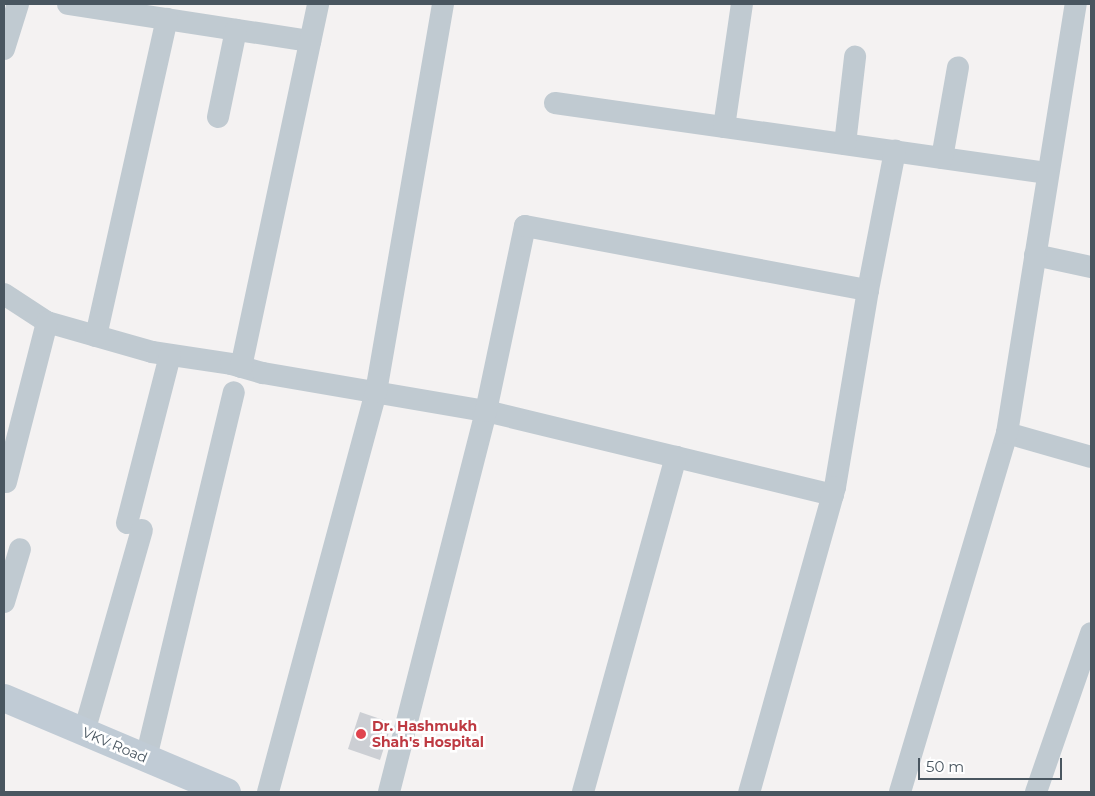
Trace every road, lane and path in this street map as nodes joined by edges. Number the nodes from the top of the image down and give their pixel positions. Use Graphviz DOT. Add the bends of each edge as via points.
graph roads {
  1 [pos="18,4"];
  2 [pos="68,4"];
  3 [pos="318,4"];
  4 [pos="443,4"];
  5 [pos="742,4"];
  6 [pos="1080,10"];
  7 [pos="167,19"];
  8 [pos="236,30"];
  9 [pos="310,41"];
  10 [pos="4,49"];
  11 [pos="855,57"];
  12 [pos="958,67"];
  13 [pos="555,103"];
  14 [pos="218,117"];
  15 [pos="724,127"];
  16 [pos="845,144"];
  17 [pos="895,151"];
  18 [pos="942,158"];
  19 [pos="1048,173"];
  20 [pos="1035,255"];
  21 [pos="1091,267"];
  22 [pos="868,290"];
  23 [pos="4,294"];
  24 [pos="47,322"];
  25 [pos="96,336"];
  26 [pos="170,355"];
  27 [pos="241,367"];
  28 [pos="234,392"];
  29 [pos="376,392"];
  30 [pos="486,411"];
  31 [pos="1007,433"];
  32 [pos="1091,456"];
  33 [pos="676,457"];
  34 [pos="6,482"];
  35 [pos="833,496"];
  36 [pos="20,549"];
  37 [pos="4,602"];
  38 [pos="1091,633"];
  39 [pos="4,698"];
  40 [pos="84,732"];
  41 [pos="146,758"];
  42 [pos="227,792"];
  43 [pos="268,792"];
  44 [pos="389,792"];
  45 [pos="583,792"];
  46 [pos="749,792"];
  47 [pos="900,792"];
  48 [pos="1036,792"];
  1 -- 10 [label="street"];
  2 -- 7 [label="street"];
  3 -- 9 [label="street"];
  4 -- 29 [label="street"];
  5 -- 15 [label="street"];
  6 -- 19 [label="street"];
  7 -- 8 [label="street"];
  7 -- 25 [label="street"];
  8 -- 9 [label="street"];
  8 -- 14 [label="street"];
  9 -- 27 [label="street"];
  11 -- 16 [label="street"];
  12 -- 18 [label="street"];
  13 -- 15 [label="street"];
  15 -- 16 [label="street"];
  16 -- 17 [label="street"];
  17 -- 18 [label="street"];
  17 -- 22 [label="street"];
  18 -- 19 [label="street"];
  19 -- 20 [label="street"];
  20 -- 21 [label="street"];
  20 -- 31 [label="street"];
  22 -- 30 [label="street" via="525,226"];
  22 -- 35 [label="street"];
  23 -- 24 [label="street"];
  24 -- 25 [label="street"];
  24 -- 34 [label="street"];
  25 -- 26 [label="street"];
  26 -- 27 [label="street"];
  26 -- 40 [label="street" via="135,526"];
  27 -- 29 [label="street"];
  28 -- 41 [label="street"];
  29 -- 30 [label="street"];
  29 -- 43 [label="street"];
  30 -- 33 [label="street"];
  30 -- 44 [label="street"];
  31 -- 32 [label="street"];
  31 -- 47 [label="street"];
  33 -- 35 [label="street"];
  33 -- 45 [label="street"];
  35 -- 46 [label="street"];
  36 -- 37 [label="street"];
  38 -- 48 [label="street"];
  39 -- 40 [label="main road, VKV Road"];
  40 -- 41 [label="main road, VKV Road"];
  41 -- 42 [label="main road, VKV Road"];
}
